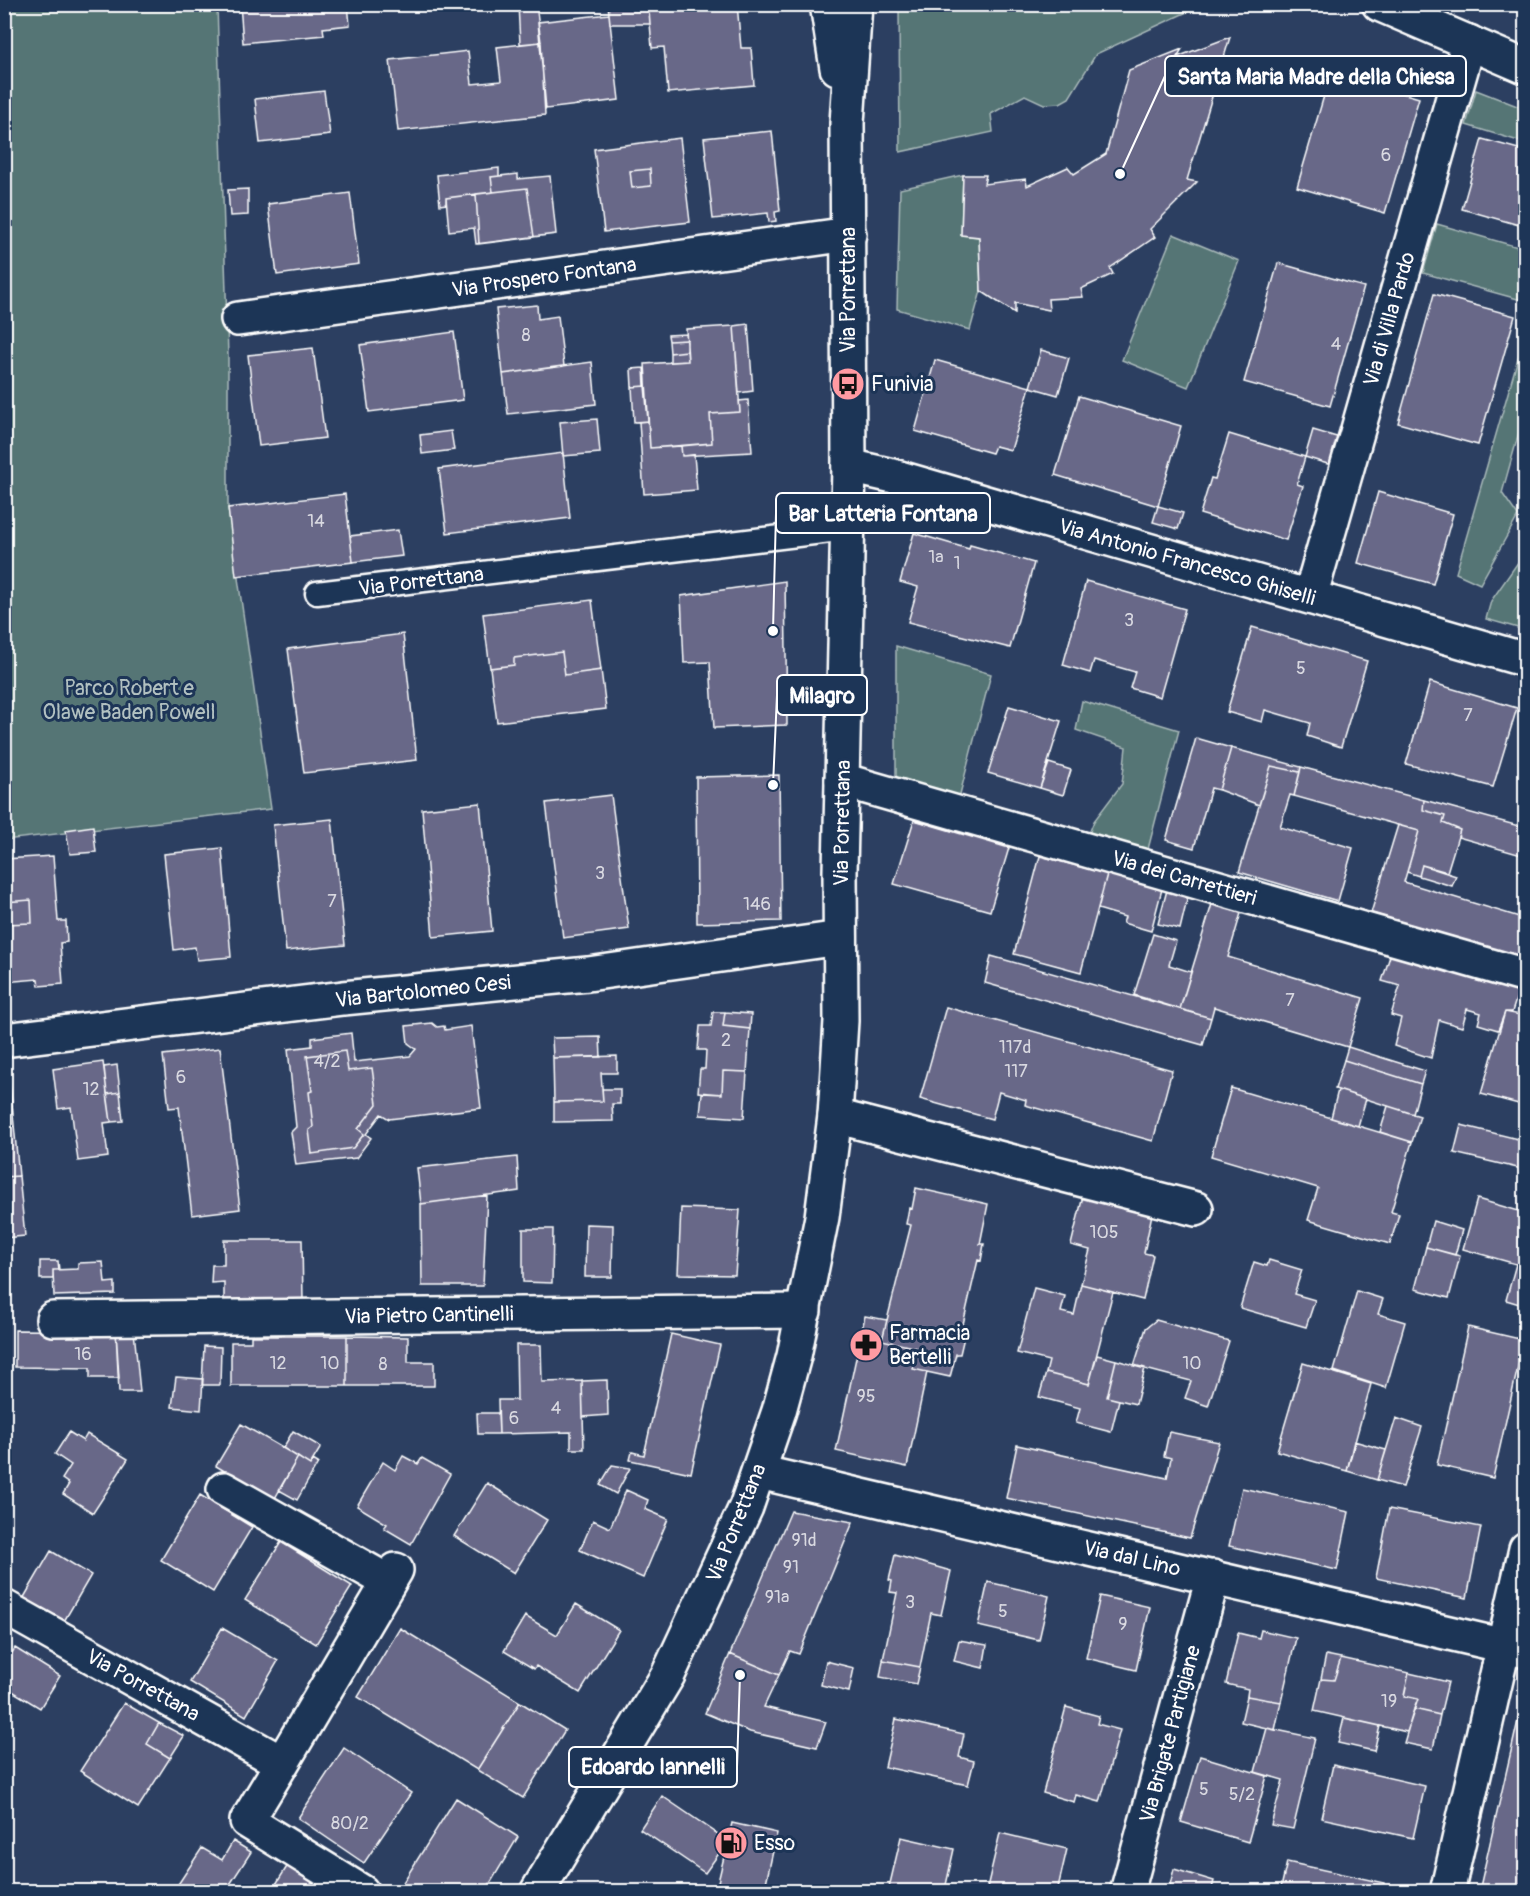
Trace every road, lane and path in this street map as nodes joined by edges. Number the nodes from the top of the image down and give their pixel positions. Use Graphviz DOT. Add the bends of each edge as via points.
graph roads {
  1 [pos="827,4"];
  2 [pos="855,4"];
  3 [pos="1379,4"];
  4 [pos="1469,42"];
  5 [pos="1526,67"];
  6 [pos="847,123"];
  7 [pos="849,234"];
  8 [pos="238,319"];
  9 [pos="849,466"];
  10 [pos="847,529"];
  11 [pos="318,593"];
  12 [pos="1310,597"];
  13 [pos="1526,660"];
  14 [pos="842,780"];
  15 [pos="840,938"];
  16 [pos="1526,976"];
  17 [pos="4,1040"];
  18 [pos="836,1116"];
  19 [pos="1196,1209"];
  20 [pos="804,1311"];
  21 [pos="53,1319"];
  22 [pos="759,1472"];
  23 [pos="224,1488"];
  24 [pos="1526,1550"];
  25 [pos="1213,1577"];
  26 [pos="4,1606"];
  27 [pos="1515,1649"];
  28 [pos="282,1763"];
  29 [pos="362,1892"];
  30 [pos="537,1892"];
  31 [pos="1126,1892"];
  32 [pos="1447,1892"];
  1 -- 6 [label="street, Via Porrettana"];
  2 -- 6 [label="street, Via Porrettana"];
  3 -- 4 [label="street"];
  4 -- 5 [label="street"];
  4 -- 12 [label="street, Via di Villa Pardo"];
  6 -- 7 [label="street, Via Porrettana"];
  7 -- 8 [label="street, Via Prospero Fontana"];
  7 -- 9 [label="street, Via Porrettana"];
  9 -- 10 [label="street, Via Porrettana"];
  9 -- 12 [label="street, Via Antonio Francesco Ghiselli"];
  10 -- 11 [label="lane, Via Porrettana"];
  10 -- 14 [label="street, Via Porrettana"];
  12 -- 13 [label="street, Via Antonio Francesco Ghiselli"];
  14 -- 15 [label="street, Via Porrettana"];
  14 -- 16 [label="street, Via dei Carrettieri"];
  15 -- 17 [label="street, Via Bartolomeo Cesi" via="588,974 343,998"];
  15 -- 18 [label="street, Via Porrettana"];
  18 -- 19 [label="street"];
  18 -- 20 [label="street, Via Porrettana"];
  20 -- 21 [label="street, Via Pietro Cantinelli"];
  20 -- 22 [label="street, Via Porrettana"];
  22 -- 25 [label="street, Via dal Lino"];
  22 -- 30 [label="street, Via Porrettana" via="668,1675"];
  23 -- 28 [label="street" via="392,1576"];
  24 -- 27 [label="street"];
  25 -- 27 [label="street, Via dal Lino"];
  25 -- 31 [label="street, Via Brigate Partigiane"];
  26 -- 28 [label="street, Via Porrettana"];
  27 -- 32 [label="street"];
  28 -- 29 [label="street" via="247,1821"];
}
